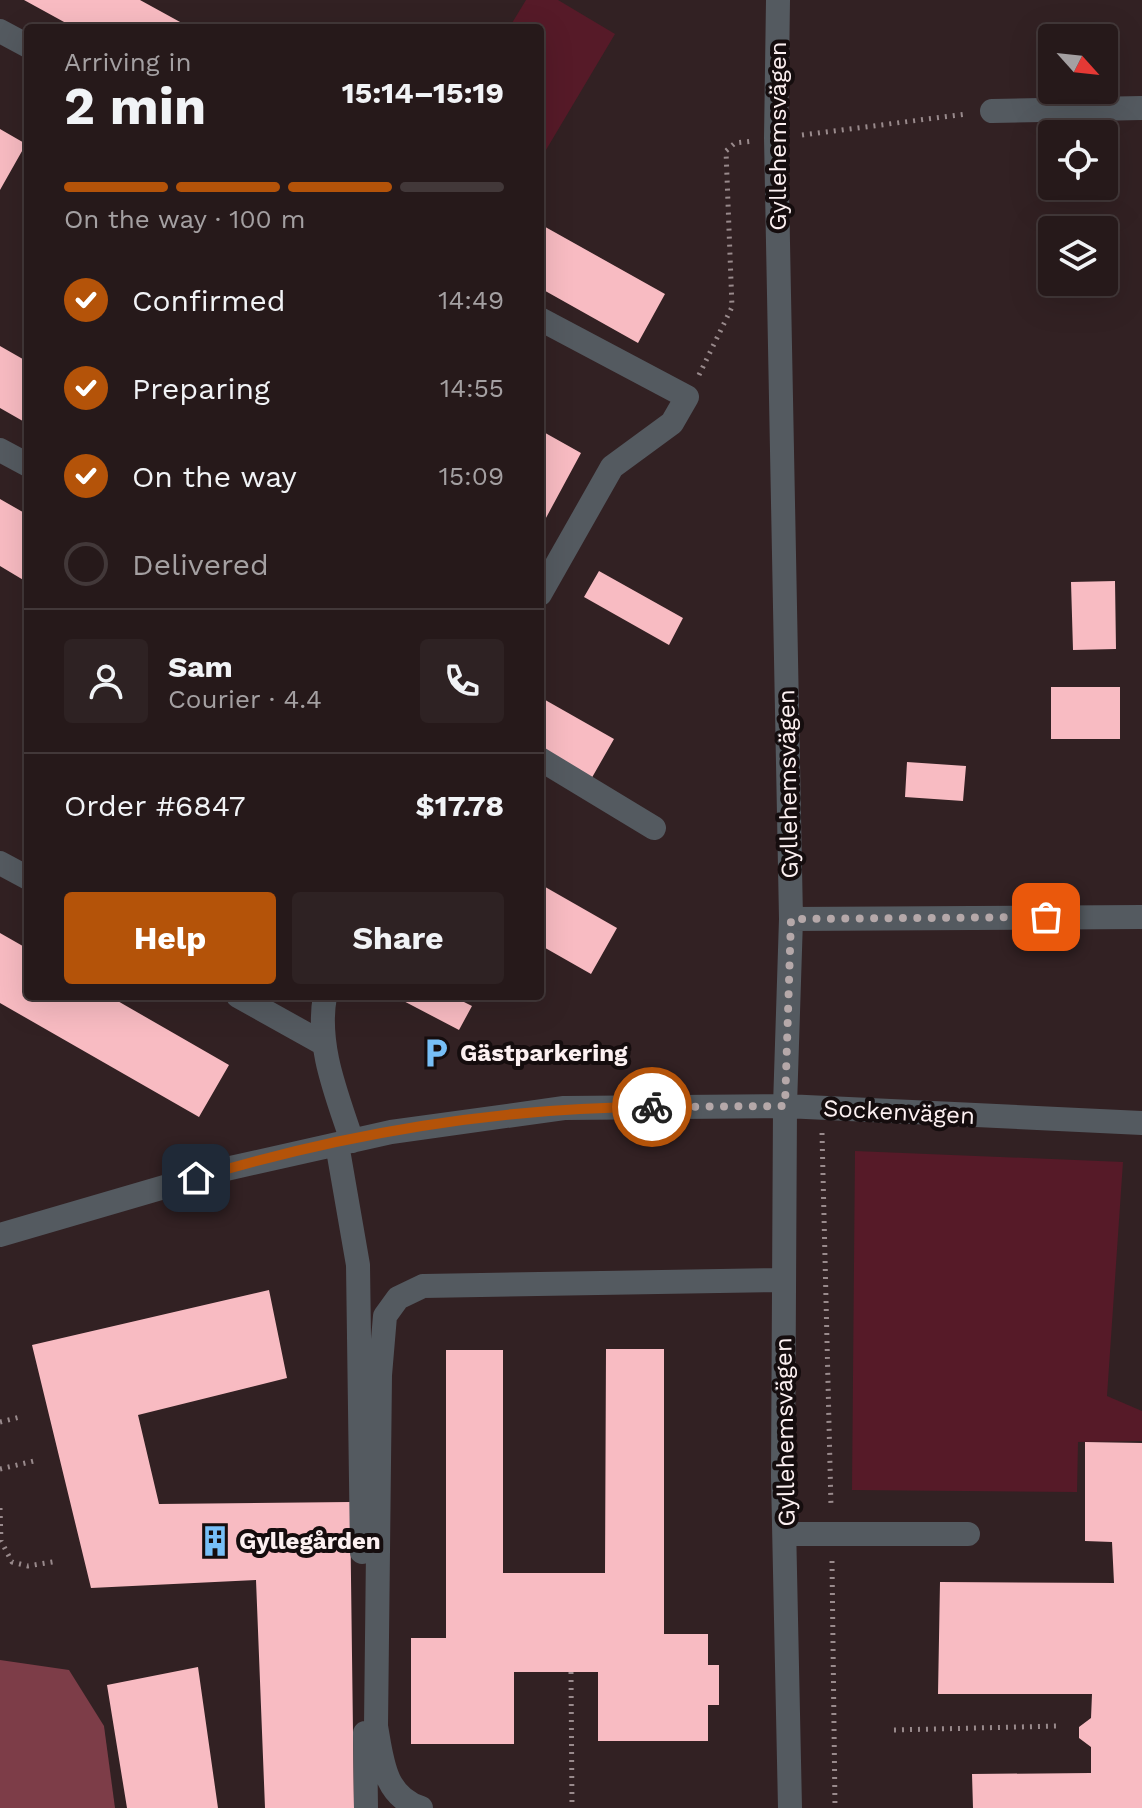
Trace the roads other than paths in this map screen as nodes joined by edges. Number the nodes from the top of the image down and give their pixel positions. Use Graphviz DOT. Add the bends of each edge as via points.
graph roads {
  1 [pos="778,0"];
  2 [pos="0,31"];
  3 [pos="24,44"];
  4 [pos="1142,108"];
  5 [pos="992,111"];
  6 [pos="544,321"];
  7 [pos="0,450"];
  8 [pos="24,463"];
  9 [pos="544,587"];
  10 [pos="544,761"];
  11 [pos="654,828"];
  12 [pos="0,863"];
  13 [pos="24,876"];
  14 [pos="1142,917"];
  15 [pos="791,919"];
  16 [pos="245,1000"];
  17 [pos="324,1000"];
  18 [pos="324,1044"];
  19 [pos="785,1106"];
  20 [pos="1142,1123"];
  21 [pos="345,1143"];
  22 [pos="0,1235"];
  23 [pos="784,1280"];
  24 [pos="786,1534"];
  25 [pos="968,1534"];
  26 [pos="366,1808"];
  27 [pos="421,1808"];
  28 [pos="790,1808"];
  1 -- 15 [label="street, Gyllehemsvägen"];
  2 -- 3 [label="street"];
  4 -- 5 [label="street"];
  6 -- 9 [label="street" via="687,397 672,423 612,467"];
  7 -- 8 [label="street"];
  10 -- 11 [label="street"];
  12 -- 13 [label="street"];
  14 -- 15 [label="street"];
  15 -- 19 [label="street, Gyllehemsvägen"];
  16 -- 18 [label="street"];
  17 -- 18 [label="street"];
  18 -- 21 [label="street"];
  19 -- 20 [label="street, Sockenvägen"];
  19 -- 21 [label="street, Sockenvägen" via="564,1108"];
  19 -- 23 [label="street, Gyllehemsvägen"];
  21 -- 22 [label="street, Sockenvägen" via="226,1169"];
  21 -- 26 [label="street" via="358,1265"];
  23 -- 24 [label="street, Gyllehemsvägen"];
  23 -- 27 [label="street" via="423,1286 398,1298 385,1316 376,1726 384,1774 405,1803"];
  24 -- 25 [label="street"];
  24 -- 28 [label="street, Gyllehemsvägen"];
}
